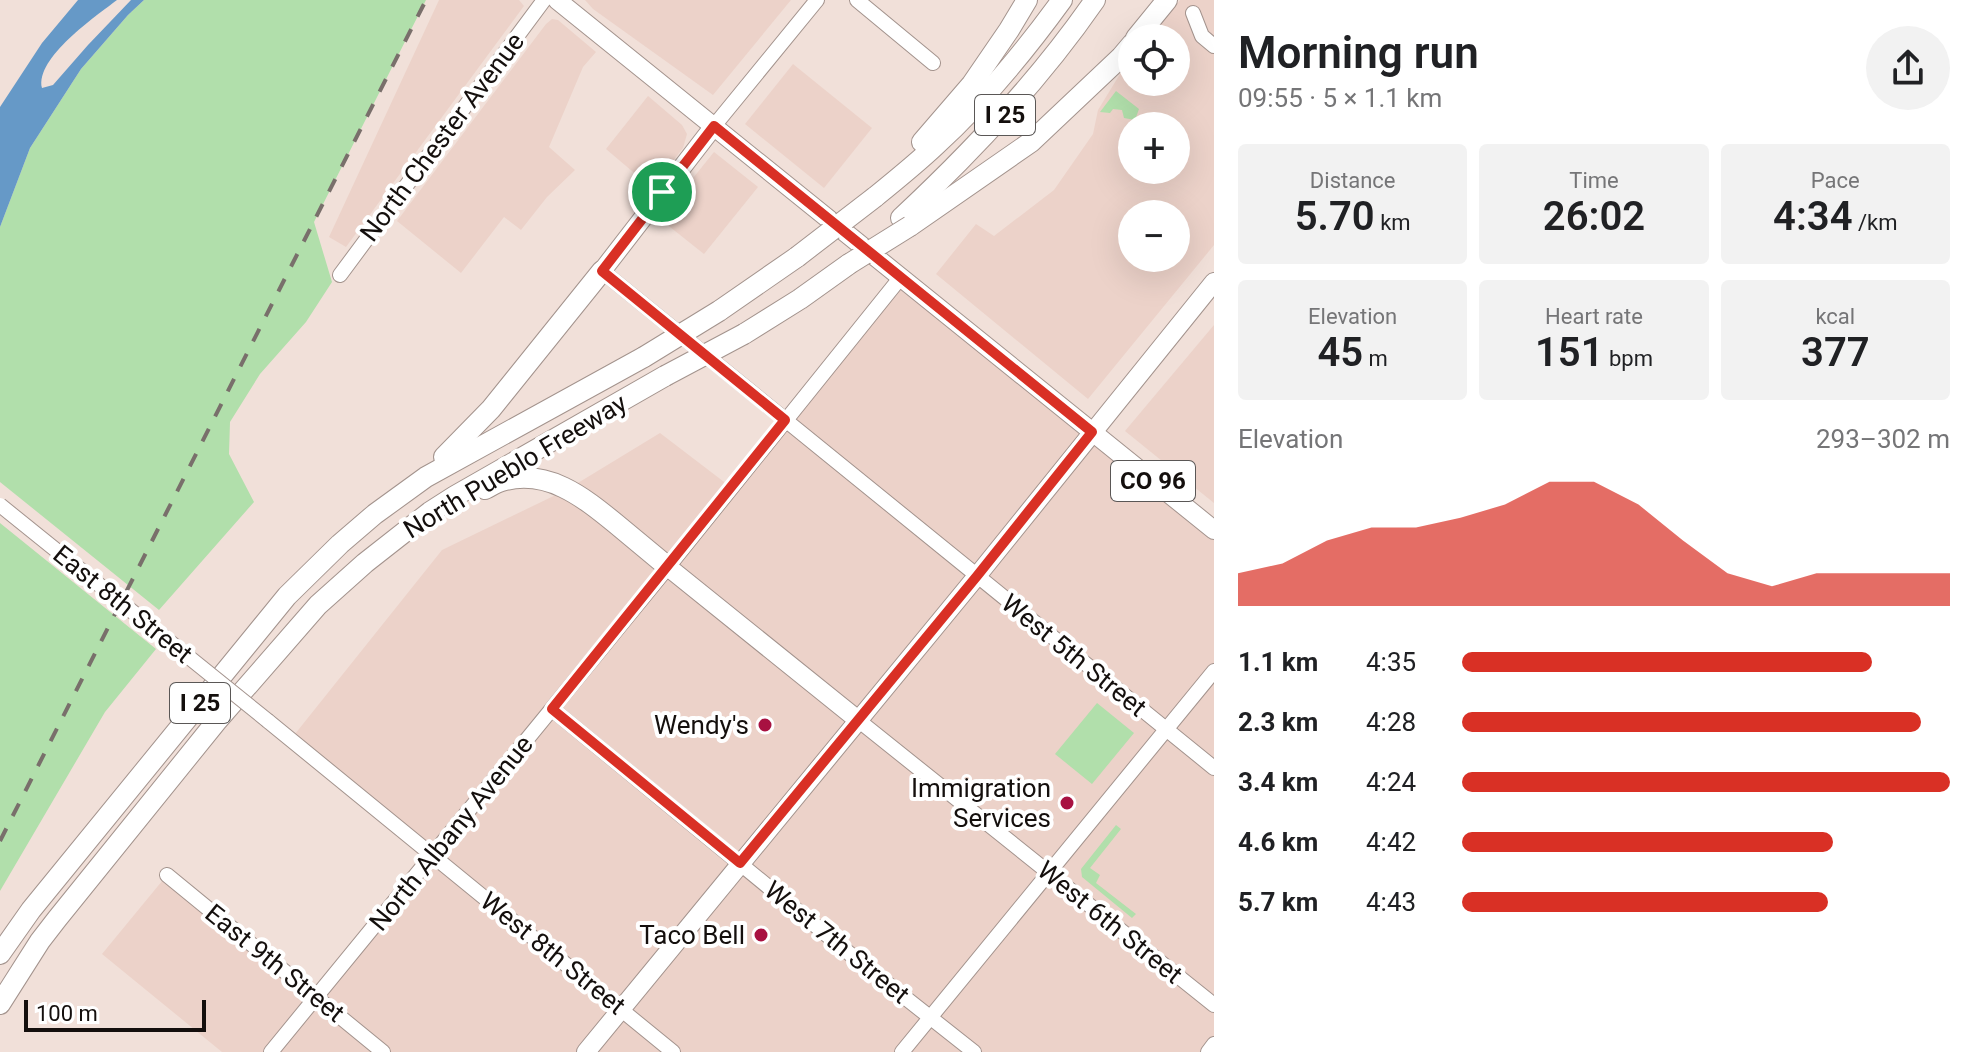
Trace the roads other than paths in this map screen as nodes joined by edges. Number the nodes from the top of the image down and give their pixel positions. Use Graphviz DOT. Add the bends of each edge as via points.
graph roads {
  1 [pos="544,0"];
  2 [pos="557,0"];
  3 [pos="817,0"];
  4 [pos="857,0"];
  5 [pos="1027,0"];
  6 [pos="1062,0"];
  7 [pos="1095,0"];
  8 [pos="1167,0"];
  9 [pos="1193,13"];
  10 [pos="1147,24"];
  11 [pos="1214,46"];
  12 [pos="1118,60"];
  13 [pos="933,63"];
  14 [pos="714,126"];
  15 [pos="875,197"];
  16 [pos="906,222"];
  17 [pos="602,271"];
  18 [pos="340,275"];
  19 [pos="901,277"];
  20 [pos="1212,288"];
  21 [pos="785,420"];
  22 [pos="1092,432"];
  23 [pos="426,477"];
  24 [pos="0,505"];
  25 [pos="430,512"];
  26 [pos="1214,530"];
  27 [pos="668,567"];
  28 [pos="977,576"];
  29 [pos="1214,671"];
  30 [pos="552,709"];
  31 [pos="858,720"];
  32 [pos="1166,729"];
  33 [pos="1214,768"];
  34 [pos="433,855"];
  35 [pos="740,863"];
  36 [pos="1049,873"];
  37 [pos="167,875"];
  38 [pos="0,954"];
  39 [pos="26,962"];
  40 [pos="316,997"];
  41 [pos="0,1004"];
  42 [pos="1214,1005"];
  43 [pos="621,1009"];
  44 [pos="930,1017"];
  45 [pos="0,1023"];
  46 [pos="1214,1044"];
  47 [pos="271,1052"];
  48 [pos="383,1052"];
  49 [pos="586,1052"];
  50 [pos="673,1052"];
  51 [pos="902,1052"];
  52 [pos="974,1052"];
  53 [pos="1208,1052"];
  1 -- 18 [label="street, North Chester Avenue"];
  2 -- 14 [label="main road, CO 96"];
  3 -- 14 [label="street"];
  4 -- 13 [label="street"];
  5 -- 15 [label="highway" via="972,84"];
  6 -- 15 [label="highway, North Pueblo Freeway / I 25" via="987,93"];
  7 -- 16 [label="highway, I 25" via="1010,110"];
  8 -- 10 [label="highway"];
  9 -- 11 [label="street" via="1202,36"];
  12 -- 16 [label="highway" via="1031,142"];
  14 -- 17 [label="main road"];
  14 -- 19 [label="main road, CO 96"];
  15 -- 23 [label="highway, North Pueblo Freeway / I 25, bridge" via="719,311"];
  16 -- 25 [label="highway, North Pueblo Freeway / I 25, bridge" via="744,334"];
  17 -- 21 [label="street, West 5th Street"];
  17 -- 23 [label="highway" via="491,409"];
  19 -- 21 [label="street, North Albany Avenue"];
  19 -- 22 [label="main road, CO 96"];
  20 -- 22 [label="main road"];
  21 -- 27 [label="street, North Albany Avenue"];
  21 -- 28 [label="street, West 5th Street"];
  22 -- 26 [label="main road, CO 96"];
  22 -- 28 [label="main road"];
  23 -- 38 [label="highway, North Pueblo Freeway / I 25" via="352,534 287,596"];
  24 -- 34 [label="street, East 8th Street, bridge"];
  25 -- 27 [label="highway" via="503,480 550,482 587,501"];
  25 -- 39 [label="highway, North Pueblo Freeway / I 25" via="344,581 280,647"];
  27 -- 30 [label="street, North Albany Avenue"];
  27 -- 31 [label="main road, West 6th Street"];
  28 -- 31 [label="main road"];
  28 -- 32 [label="street, West 5th Street"];
  29 -- 32 [label="street"];
  30 -- 34 [label="street, North Albany Avenue"];
  30 -- 35 [label="street, West 7th Street"];
  31 -- 35 [label="main road"];
  31 -- 36 [label="street, West 6th Street"];
  32 -- 33 [label="street, West 5th Street"];
  32 -- 36 [label="street"];
  34 -- 40 [label="street, North Albany Avenue"];
  34 -- 43 [label="street, West 8th Street"];
  35 -- 43 [label="main road"];
  35 -- 44 [label="street, West 7th Street"];
  36 -- 42 [label="street, West 6th Street"];
  36 -- 44 [label="street"];
  37 -- 40 [label="street, East 9th Street"];
  39 -- 41 [label="highway, North Pueblo Freeway / I 25"];
  39 -- 45 [label="highway"];
  40 -- 47 [label="street, North Albany Avenue"];
  40 -- 48 [label="street, East 9th Street"];
  43 -- 49 [label="main road"];
  43 -- 50 [label="street, West 8th Street"];
  44 -- 51 [label="street"];
  44 -- 52 [label="street, West 7th Street"];
  46 -- 53 [label="street"];
}
